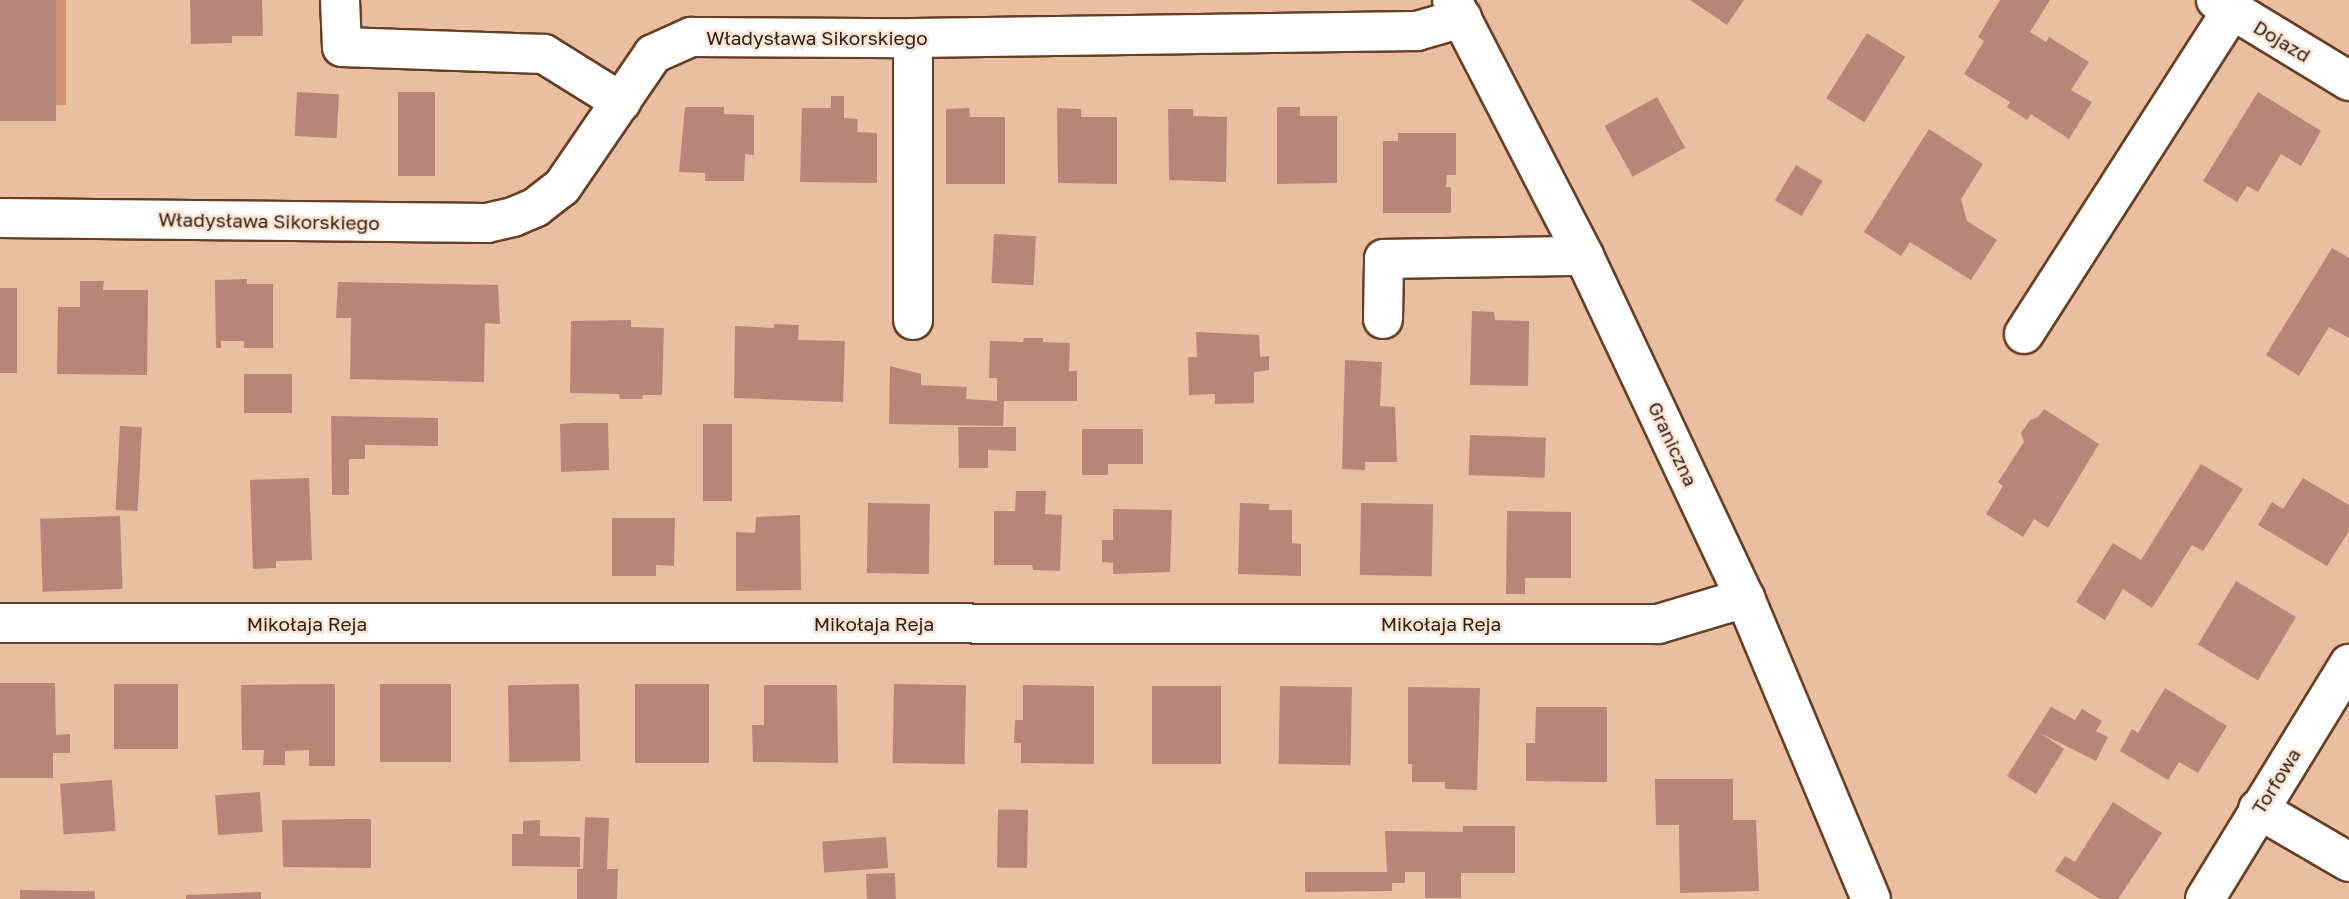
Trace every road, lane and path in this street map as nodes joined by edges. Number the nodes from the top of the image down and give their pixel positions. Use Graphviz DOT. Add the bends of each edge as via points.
graph roads {
  1 [pos="340,0"];
  2 [pos="2224,5"];
  3 [pos="1457,9"];
  4 [pos="913,38"];
  5 [pos="2349,82"];
  6 [pos="621,102"];
  7 [pos="0,218"];
  8 [pos="1584,256"];
  9 [pos="1383,319"];
  10 [pos="913,320"];
  11 [pos="2024,334"];
  12 [pos="1745,598"];
  13 [pos="0,623"];
  14 [pos="2349,664"];
  15 [pos="2258,809"];
  16 [pos="2349,862"];
  17 [pos="1871,899"];
  18 [pos="2206,899"];
  1 -- 6 [label="street" via="342,47 544,54"];
  2 -- 5 [label="street, Dojazd"];
  2 -- 11 [label="street"];
  3 -- 4 [label="street, Władysława Sikorskiego" via="1417,31"];
  3 -- 8 [label="street, Graniczna"];
  4 -- 6 [label="street, Władysława Sikorskiego" via="691,37 653,54"];
  4 -- 10 [label="street"];
  6 -- 7 [label="street, Władysława Sikorskiego" via="562,187 536,207 487,223"];
  8 -- 9 [label="street" via="1384,259"];
  8 -- 12 [label="street, Graniczna"];
  12 -- 13 [label="street, Mikołaja Reja" via="1658,624"];
  12 -- 17 [label="street, Graniczna"];
  14 -- 15 [label="street, Torfowa"];
  15 -- 16 [label="street"];
  15 -- 18 [label="street, Torfowa"];
}
